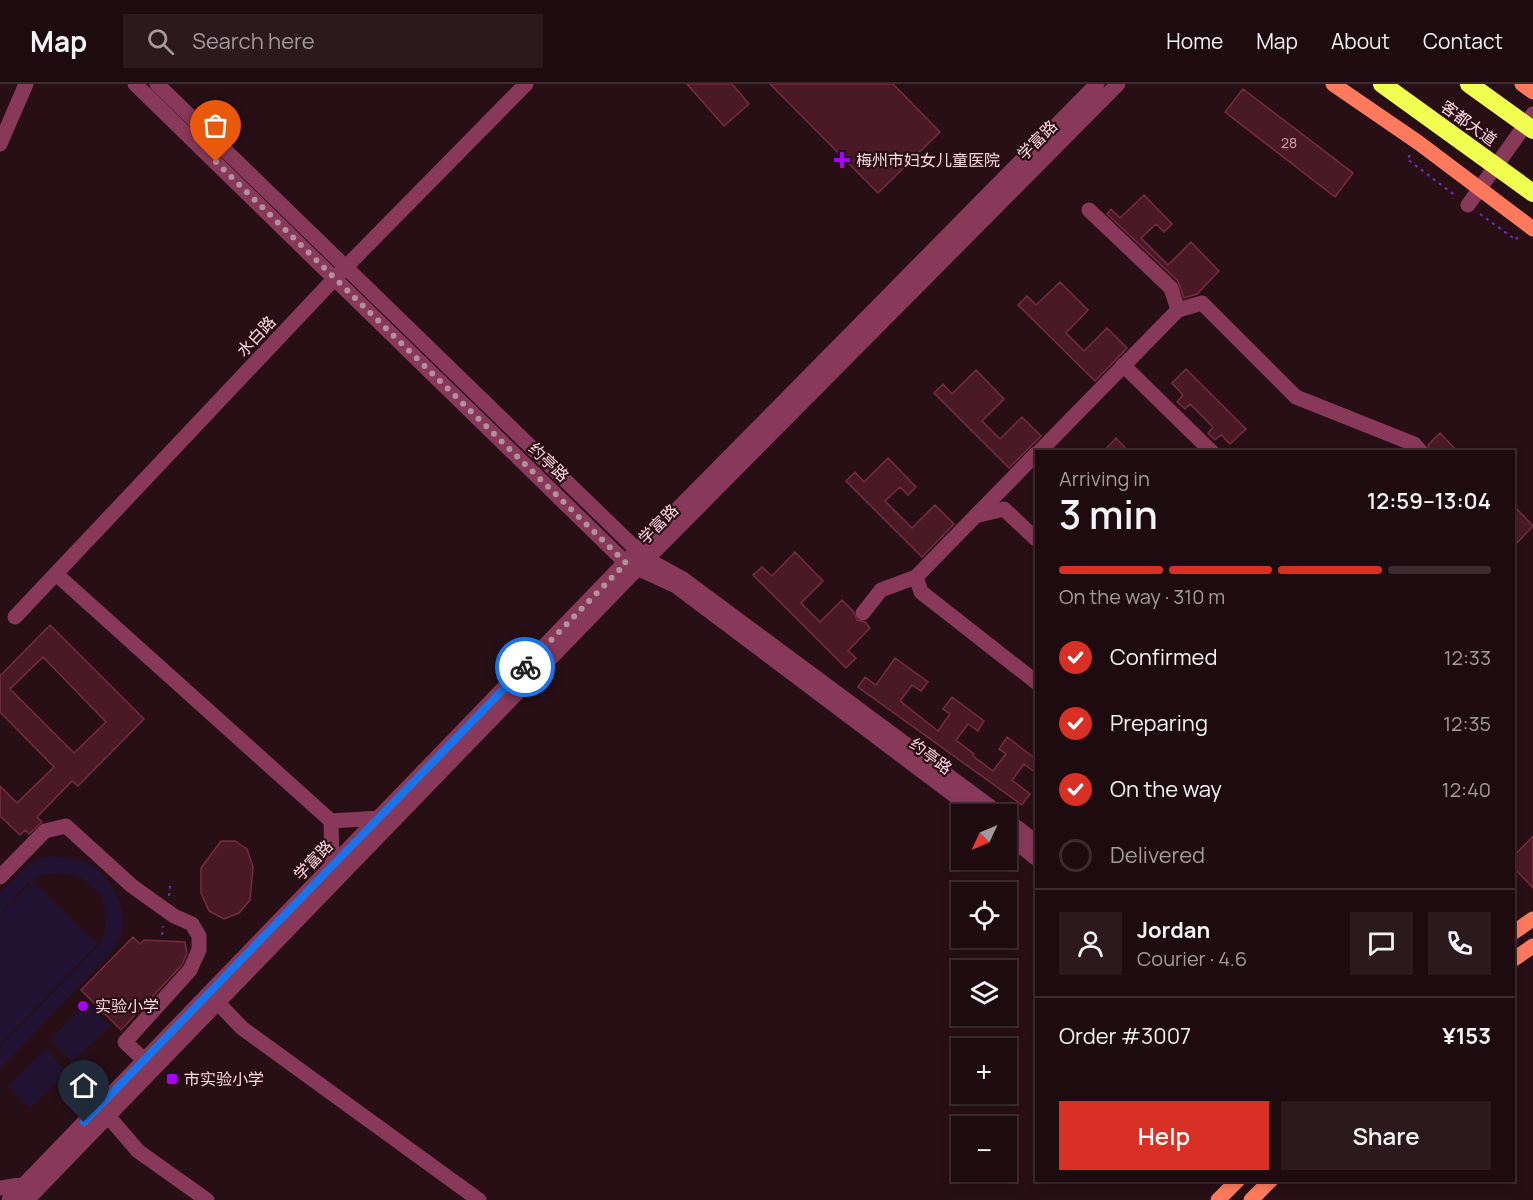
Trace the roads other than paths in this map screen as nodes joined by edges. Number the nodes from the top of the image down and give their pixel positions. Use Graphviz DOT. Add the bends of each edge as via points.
graph roads {
  1 [pos="27,84"];
  2 [pos="135,84"];
  3 [pos="157,84"];
  4 [pos="526,84"];
  5 [pos="1097,84"];
  6 [pos="1118,84"];
  7 [pos="1333,84"];
  8 [pos="1382,84"];
  9 [pos="1469,84"];
  10 [pos="1522,84"];
  11 [pos="1533,92"];
  12 [pos="1533,114"];
  13 [pos="1533,130"];
  14 [pos="0,144"];
  15 [pos="1533,193"];
  16 [pos="1468,205"];
  17 [pos="1089,210"];
  18 [pos="1533,229"];
  19 [pos="340,273"];
  20 [pos="1178,310"];
  21 [pos="1123,366"];
  22 [pos="1041,450"];
  23 [pos="1210,450"];
  24 [pos="1419,450"];
  25 [pos="1035,456"];
  26 [pos="975,516"];
  27 [pos="1035,538"];
  28 [pos="637,560"];
  29 [pos="56,574"];
  30 [pos="916,577"];
  31 [pos="863,613"];
  32 [pos="15,617"];
  33 [pos="1035,681"];
  34 [pos="966,804"];
  35 [pos="987,804"];
  36 [pos="380,818"];
  37 [pos="331,821"];
  38 [pos="1017,827"];
  39 [pos="1035,841"];
  40 [pos="1017,843"];
  41 [pos="1035,857"];
  42 [pos="332,867"];
  43 [pos="0,877"];
  44 [pos="1533,919"];
  45 [pos="1515,931"];
  46 [pos="1533,946"];
  47 [pos="1515,958"];
  48 [pos="218,1003"];
  49 [pos="144,1060"];
  50 [pos="108,1116"];
  51 [pos="1236,1182"];
  52 [pos="1269,1182"];
  53 [pos="0,1188"];
  54 [pos="29,1194"];
  55 [pos="9,1200"];
  56 [pos="207,1200"];
  57 [pos="479,1200"];
  58 [pos="1218,1200"];
  59 [pos="1251,1200"];
  1 -- 14 [label="street"];
  2 -- 19 [label="street, 约亭路"];
  3 -- 19 [label="street, 约亭路"];
  4 -- 19 [label="street, 水白路"];
  5 -- 28 [label="street, 学富路"];
  6 -- 28 [label="street, 学富路"];
  7 -- 18 [label="main road"];
  8 -- 15 [label="highway, 客都大道"];
  9 -- 13 [label="highway, 客都大道"];
  10 -- 11 [label="main road"];
  12 -- 16 [label="street"];
  17 -- 20 [label="street" via="1171,288"];
  19 -- 28 [label="street, 约亭路"];
  19 -- 29 [label="street, 水白路"];
  20 -- 21 [label="street"];
  20 -- 24 [label="street" via="1203,303 1296,398 1414,444"];
  21 -- 22 [label="street"];
  21 -- 23 [label="street"];
  25 -- 26 [label="street"];
  26 -- 27 [label="street" via="1004,509"];
  26 -- 30 [label="street"];
  28 -- 34 [label="street, 约亭路"];
  28 -- 35 [label="street, 约亭路" via="684,579"];
  28 -- 36 [label="street, 学富路"];
  28 -- 48 [label="street, 学富路"];
  29 -- 32 [label="street, 水白路"];
  29 -- 37 [label="street"];
  30 -- 31 [label="street" via="881,590"];
  30 -- 33 [label="street" via="921,592"];
  36 -- 37 [label="street"];
  36 -- 42 [label="street, 学富路"];
  37 -- 42 [label="street"];
  38 -- 39 [label="street"];
  40 -- 41 [label="street"];
  42 -- 49 [label="street, 学富路"];
  43 -- 49 [label="street" via="45,831 66,826 132,886 192,924 199,936 199,950 190,970 125,1042"];
  44 -- 45 [label="main road"];
  46 -- 47 [label="main road"];
  48 -- 50 [label="street, 学富路"];
  48 -- 57 [label="street" via="242,1028"];
  49 -- 54 [label="street, 学富路"];
  50 -- 54 [label="street, 学富路"];
  50 -- 56 [label="street" via="138,1151"];
  51 -- 58 [label="main road"];
  52 -- 59 [label="main road"];
  53 -- 54 [label="street"];
  54 -- 55 [label="street, 学富路"];
}
